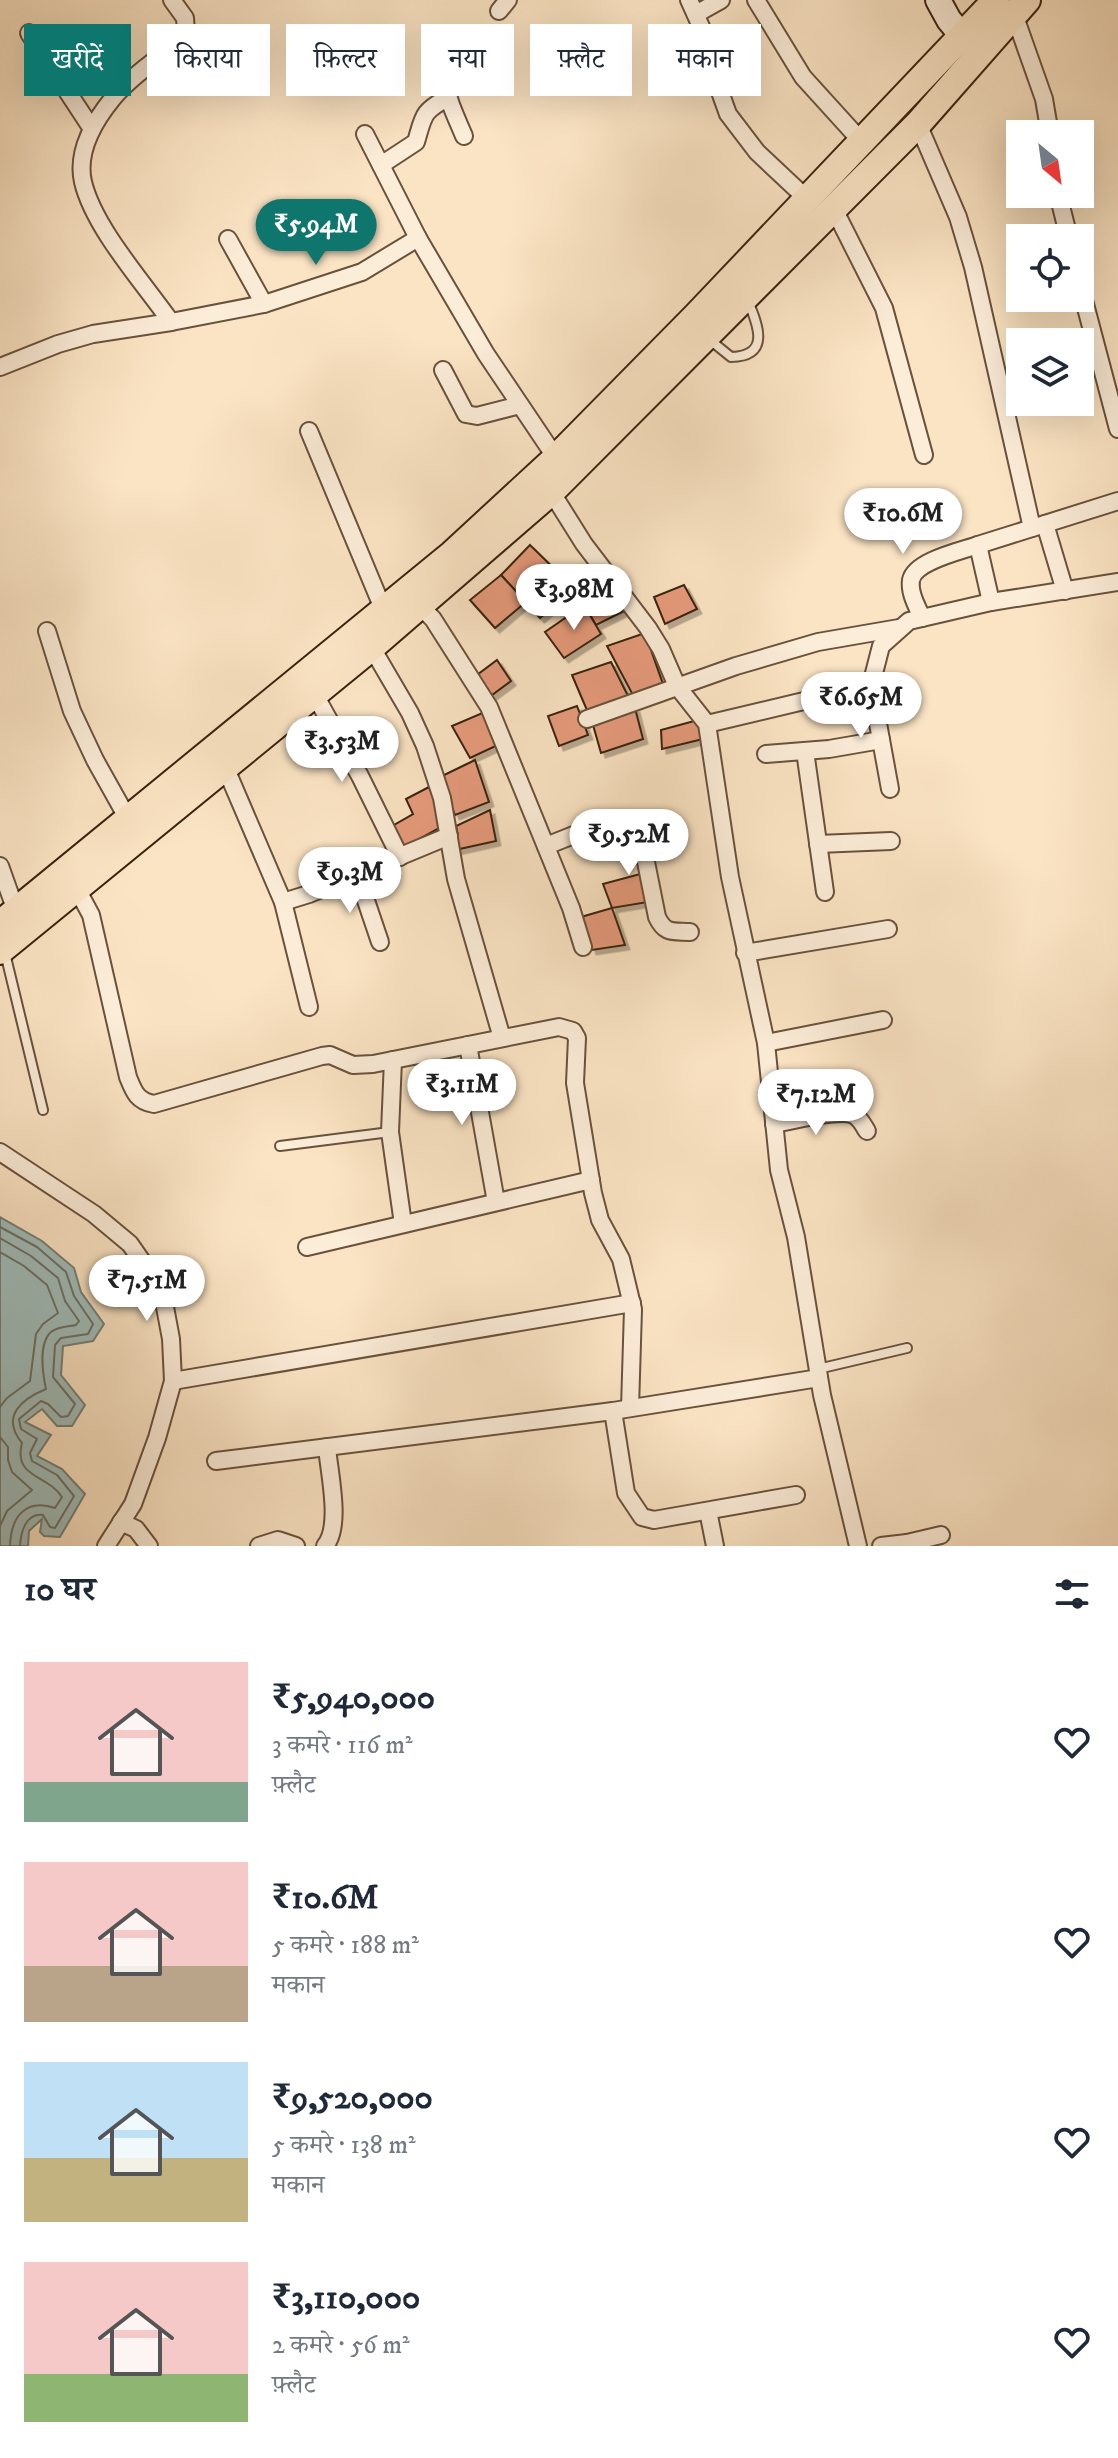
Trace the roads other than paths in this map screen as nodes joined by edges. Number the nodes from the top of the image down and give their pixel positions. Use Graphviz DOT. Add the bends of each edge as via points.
graph roads {
  1 [pos="172,0"];
  2 [pos="721,0"];
  3 [pos="756,0"];
  4 [pos="938,0"];
  5 [pos="1012,5"];
  6 [pos="693,7"];
  7 [pos="970,45"];
  8 [pos="70,96"];
  9 [pos="447,98"];
  10 [pos="1048,120"];
  11 [pos="918,124"];
  12 [pos="92,129"];
  13 [pos="365,134"];
  14 [pos="464,136"];
  15 [pos="862,142"];
  16 [pos="381,165"];
  17 [pos="807,199"];
  18 [pos="834,209"];
  19 [pos="418,238"];
  20 [pos="228,239"];
  21 [pos="746,297"];
  22 [pos="264,304"];
  23 [pos="1087,312"];
  24 [pos="171,322"];
  25 [pos="698,335"];
  26 [pos="0,367"];
  27 [pos="443,370"];
  28 [pos="520,405"];
  29 [pos="1118,429"];
  30 [pos="309,431"];
  31 [pos="924,455"];
  32 [pos="549,474"];
  33 [pos="1118,501"];
  34 [pos="1039,526"];
  35 [pos="978,545"];
  36 [pos="1118,582"];
  37 [pos="1065,591"];
  38 [pos="991,602"];
  39 [pos="420,606"];
  40 [pos="384,611"];
  41 [pos="922,618"];
  42 [pos="901,628"];
  43 [pos="47,631"];
  44 [pos="364,645"];
  45 [pos="871,685"];
  46 [pos="677,686"];
  47 [pos="315,695"];
  48 [pos="587,719"];
  49 [pos="707,724"];
  50 [pos="881,740"];
  51 [pos="805,751"];
  52 [pos="766,754"];
  53 [pos="226,769"];
  54 [pos="890,789"];
  55 [pos="128,819"];
  56 [pos="449,836"];
  57 [pos="891,841"];
  58 [pos="818,844"];
  59 [pos="546,846"];
  60 [pos="400,857"];
  61 [pos="0,866"];
  62 [pos="357,874"];
  63 [pos="77,889"];
  64 [pos="825,892"];
  65 [pos="283,902"];
  66 [pos="888,929"];
  67 [pos="9,930"];
  68 [pos="690,932"];
  69 [pos="380,942"];
  70 [pos="583,947"];
  71 [pos="745,953"];
  72 [pos="309,1007"];
  73 [pos="883,1020"];
  74 [pos="502,1038"];
  75 [pos="766,1043"];
  76 [pos="468,1045"];
  77 [pos="393,1060"];
  78 [pos="43,1110"];
  79 [pos="774,1124"];
  80 [pos="867,1131"];
  81 [pos="390,1132"];
  82 [pos="280,1146"];
  83 [pos="0,1152"];
  84 [pos="591,1180"];
  85 [pos="496,1202"];
  86 [pos="403,1224"];
  87 [pos="307,1247"];
  88 [pos="632,1303"];
  89 [pos="907,1348"];
  90 [pos="818,1374"];
  91 [pos="173,1381"];
  92 [pos="630,1408"];
  93 [pos="613,1411"];
  94 [pos="327,1447"];
  95 [pos="216,1461"];
  96 [pos="796,1495"];
  97 [pos="708,1511"];
  98 [pos="121,1522"];
  99 [pos="941,1535"];
  100 [pos="908,1544"];
  101 [pos="106,1546"];
  102 [pos="149,1546"];
  103 [pos="259,1546"];
  104 [pos="296,1546"];
  105 [pos="325,1546"];
  106 [pos="715,1546"];
  107 [pos="858,1546"];
  108 [pos="881,1546"];
  1 -- 12 [label="street" via="185,18 186,32 141,69"];
  2 -- 6 [label="street"];
  3 -- 15 [label="street" via="803,77"];
  4 -- 7 [label="street"];
  5 -- 7 [label="main road"];
  5 -- 10 [label="street"];
  6 -- 17 [label="street" via="728,114 757,152"];
  7 -- 11 [label="main road"];
  7 -- 15 [label="main road"];
  8 -- 12 [label="street"];
  9 -- 14 [label="street"];
  9 -- 16 [label="street" via="427,109 416,142"];
  11 -- 18 [label="main road"];
  11 -- 34 [label="street" via="958,217"];
  12 -- 24 [label="street" via="83,180 92,205"];
  13 -- 16 [label="street"];
  15 -- 17 [label="main road"];
  16 -- 19 [label="street"];
  17 -- 25 [label="main road"];
  18 -- 21 [label="main road"];
  18 -- 31 [label="street" via="884,308"];
  19 -- 22 [label="street" via="362,272"];
  19 -- 28 [label="street"];
  20 -- 22 [label="street"];
  21 -- 25 [label="main road"];
  21 -- 25 [label="lane" via="760,337 749,352 731,357"];
  22 -- 24 [label="street"];
  23 -- 29 [label="street"];
  24 -- 26 [label="street" via="93,334"];
  25 -- 32 [label="main road"];
  27 -- 28 [label="street" via="466,414"];
  28 -- 32 [label="street"];
  30 -- 40 [label="street"];
  32 -- 39 [label="main road"];
  32 -- 40 [label="main road"];
  32 -- 46 [label="street" via="584,544 661,649"];
  33 -- 34 [label="street"];
  34 -- 35 [label="street"];
  34 -- 37 [label="street"];
  35 -- 38 [label="street"];
  35 -- 41 [label="street" via="914,572 912,594"];
  36 -- 37 [label="street"];
  37 -- 38 [label="street"];
  38 -- 41 [label="street"];
  39 -- 44 [label="main road"];
  39 -- 59 [label="street" via="489,707"];
  40 -- 44 [label="main road"];
  41 -- 42 [label="street"];
  42 -- 45 [label="street" via="881,646"];
  42 -- 46 [label="street" via="818,642"];
  43 -- 55 [label="street" via="72,711"];
  44 -- 47 [label="main road"];
  44 -- 55 [label="main road"];
  44 -- 56 [label="street" via="410,713 425,746"];
  45 -- 49 [label="street"];
  45 -- 50 [label="street"];
  46 -- 48 [label="street"];
  46 -- 49 [label="street"];
  47 -- 53 [label="main road"];
  47 -- 60 [label="street"];
  49 -- 71 [label="street"];
  50 -- 51 [label="street"];
  50 -- 54 [label="street"];
  51 -- 52 [label="street"];
  51 -- 58 [label="street"];
  53 -- 63 [label="main road"];
  53 -- 65 [label="street"];
  55 -- 67 [label="main road"];
  56 -- 60 [label="street"];
  56 -- 74 [label="street" via="456,879"];
  57 -- 58 [label="street"];
  58 -- 64 [label="street"];
  59 -- 68 [label="street" via="614,819 635,822 657,917 667,930"];
  59 -- 70 [label="street"];
  60 -- 62 [label="street"];
  61 -- 67 [label="street"];
  62 -- 65 [label="street"];
  62 -- 69 [label="street"];
  63 -- 67 [label="main road"];
  63 -- 77 [label="street" via="91,915 128,1077 144,1102 154,1104 322,1056 353,1065"];
  65 -- 72 [label="street"];
  66 -- 71 [label="street"];
  67 -- 78 [label="lane"];
  71 -- 75 [label="street"];
  73 -- 75 [label="street"];
  74 -- 76 [label="street"];
  74 -- 84 [label="street" via="559,1027 573,1031 575,1083"];
  75 -- 79 [label="street"];
  76 -- 77 [label="street"];
  76 -- 85 [label="street"];
  77 -- 81 [label="street"];
  79 -- 80 [label="street" via="851,1114"];
  79 -- 90 [label="street"];
  81 -- 82 [label="lane"];
  81 -- 86 [label="street"];
  83 -- 91 [label="street" via="130,1244 155,1280 165,1307"];
  84 -- 85 [label="street"];
  84 -- 88 [label="street" via="600,1220 621,1259"];
  85 -- 86 [label="street"];
  86 -- 87 [label="street"];
  88 -- 91 [label="street"];
  88 -- 92 [label="street"];
  89 -- 90 [label="lane"];
  90 -- 92 [label="street"];
  90 -- 107 [label="street"];
  91 -- 98 [label="street" via="133,1504"];
  92 -- 93 [label="street"];
  93 -- 94 [label="street"];
  93 -- 97 [label="street" via="626,1493 642,1517 654,1520"];
  94 -- 95 [label="street"];
  94 -- 105 [label="street" via="334,1525"];
  96 -- 97 [label="street"];
  97 -- 106 [label="street"];
  98 -- 101 [label="street"];
  98 -- 102 [label="street" via="136,1529"];
  99 -- 100 [label="street"];
  100 -- 108 [label="street"];
  103 -- 104 [label="street" via="278,1540"];
}
